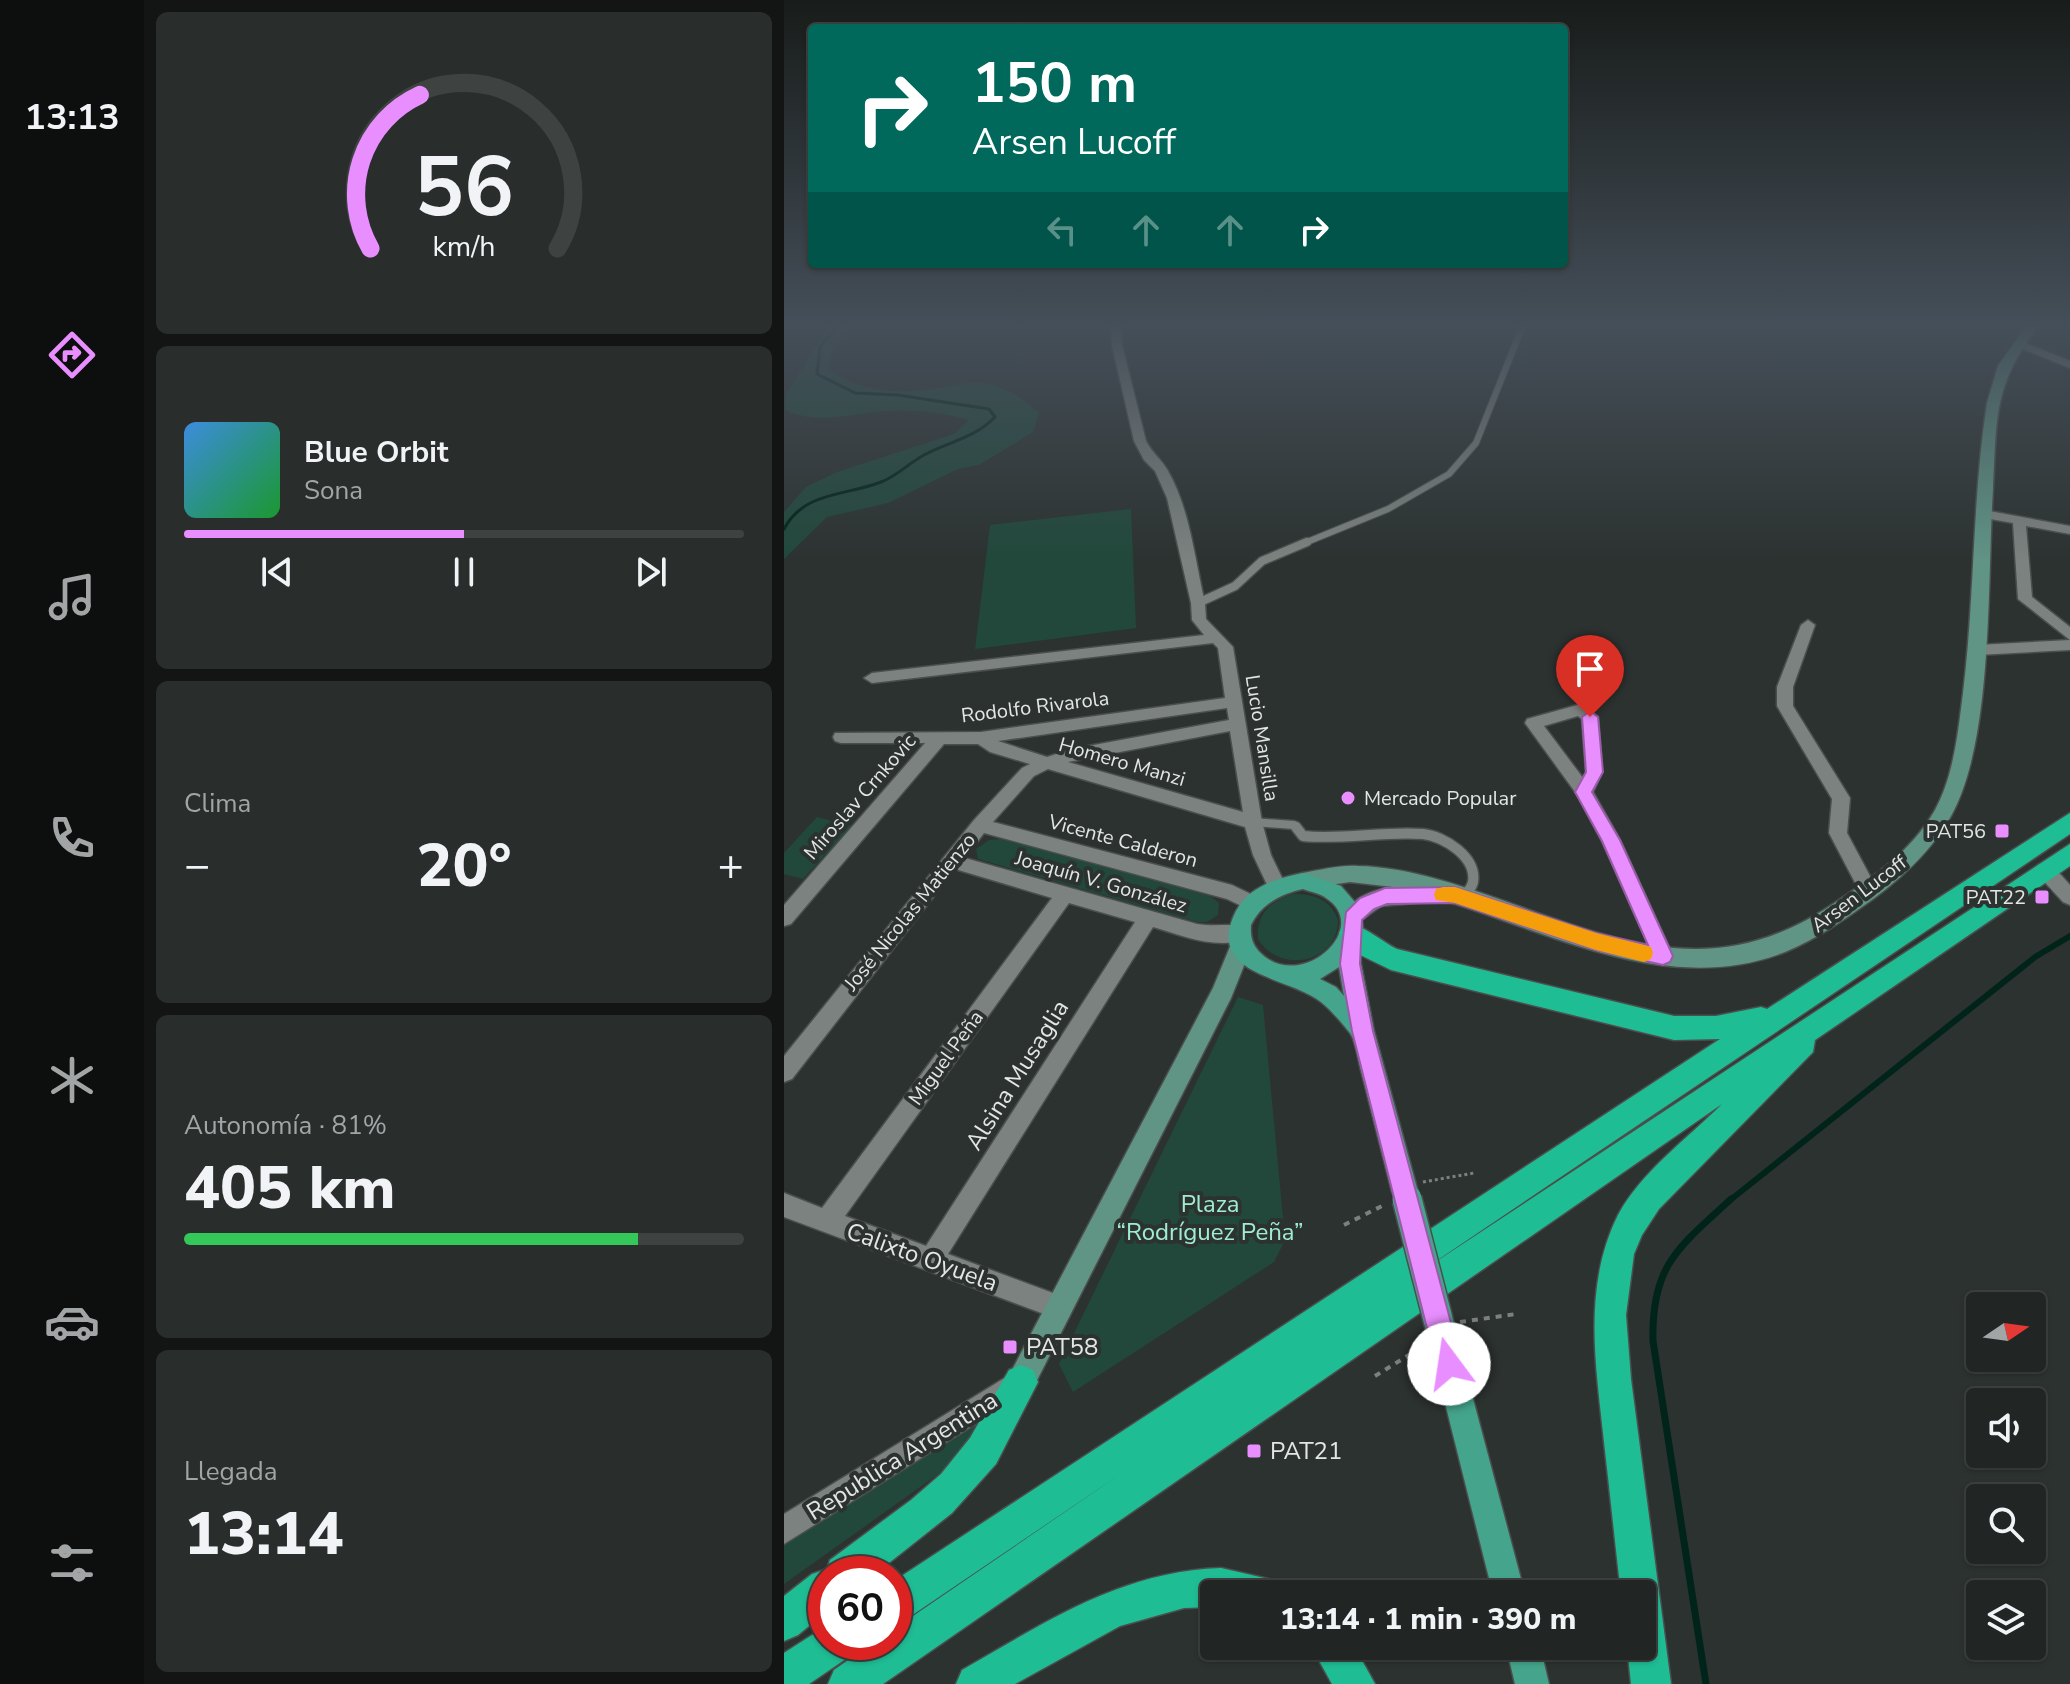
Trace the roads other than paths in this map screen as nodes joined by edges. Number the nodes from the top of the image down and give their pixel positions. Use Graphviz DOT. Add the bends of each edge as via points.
graph roads {
  1 [pos="1131,404"];
  2 [pos="1492,404"];
  3 [pos="1996,404"];
  4 [pos="1984,514"];
  5 [pos="2019,520"];
  6 [pos="2070,530"];
  7 [pos="1198,603"];
  8 [pos="1808,625"];
  9 [pos="2070,635"];
  10 [pos="1217,638"];
  11 [pos="2070,645"];
  12 [pos="1977,650"];
  13 [pos="872,678"];
  14 [pos="1233,702"];
  15 [pos="1239,724"];
  16 [pos="841,737"];
  17 [pos="981,738"];
  18 [pos="938,740"];
  19 [pos="1046,763"];
  20 [pos="1584,792"];
  21 [pos="1253,822"];
  22 [pos="2070,822"];
  23 [pos="980,825"];
  24 [pos="2070,853"];
  25 [pos="951,861"];
  26 [pos="2045,870"];
  27 [pos="1303,881"];
  28 [pos="1277,886"];
  29 [pos="1869,891"];
  30 [pos="1065,894"];
  31 [pos="1460,896"];
  32 [pos="2070,897"];
  33 [pos="1252,903"];
  34 [pos="784,918"];
  35 [pos="1148,918"];
  36 [pos="1352,930"];
  37 [pos="1241,938"];
  38 [pos="1663,956"];
  39 [pos="1292,975"];
  40 [pos="1847,1000"];
  41 [pos="1799,1001"];
  42 [pos="1362,1031"];
  43 [pos="784,1072"];
  44 [pos="784,1205"];
  45 [pos="827,1221"];
  46 [pos="931,1260"];
  47 [pos="1060,1308"];
  48 [pos="1021,1382"];
  49 [pos="784,1530"];
  50 [pos="867,1556"];
  51 [pos="1505,1580"];
  52 [pos="1638,1580"];
  53 [pos="1200,1587"];
  54 [pos="912,1592"];
  55 [pos="808,1602"];
  56 [pos="784,1621"];
  57 [pos="809,1660"];
  58 [pos="1340,1660"];
  59 [pos="1526,1660"];
  60 [pos="1648,1660"];
  61 [pos="784,1677"];
  62 [pos="848,1684"];
  63 [pos="976,1684"];
  64 [pos="1355,1684"];
  65 [pos="1532,1684"];
  66 [pos="1651,1684"];
  1 -- 7 [label="street, Lucio Mansilla" via="1140,441 1173,498"];
  2 -- 7 [label="lane" via="1476,443 1449,474 1388,509 1262,561 1235,586"];
  3 -- 4 [label="street, Arsen Lucoff"];
  4 -- 5 [label="street"];
  4 -- 12 [label="street, Arsen Lucoff"];
  5 -- 6 [label="street"];
  5 -- 9 [label="street" via="2025,599"];
  7 -- 10 [label="street, Lucio Mansilla" via="1199,620"];
  8 -- 29 [label="street" via="1785,687 1785,706 1841,798 1838,833"];
  10 -- 13 [label="street"];
  10 -- 14 [label="street, Lucio Mansilla" via="1225,647"];
  11 -- 12 [label="street"];
  12 -- 29 [label="street, Arsen Lucoff" via="1964,758 1951,798 1920,845"];
  14 -- 15 [label="street, Lucio Mansilla"];
  14 -- 17 [label="street, Rodolfo Rivarola"];
  15 -- 19 [label="street"];
  15 -- 21 [label="street, Lucio Mansilla"];
  16 -- 18 [label="street, Rodolfo Rivarola"];
  17 -- 18 [label="street, Rodolfo Rivarola"];
  17 -- 19 [label="street, Homero Manzi"];
  18 -- 34 [label="street, Miroslav Crnkovic"];
  19 -- 21 [label="street, Homero Manzi"];
  19 -- 23 [label="street, José Nicolas Matienzo" via="1028,772"];
  20 -- 20 [label="street" via="1594,772 1590,717 1581,710 1533,723"];
  20 -- 38 [label="street"];
  21 -- 28 [label="street, Lucio Mansilla"];
  21 -- 31 [label="lane" via="1294,825 1303,836 1332,839 1424,834 1443,839 1467,859 1472,872 1473,883"];
  22 -- 41 [label="highway"];
  23 -- 25 [label="street, José Nicolas Matienzo"];
  23 -- 33 [label="street, Vicente Calderon" via="1232,893"];
  24 -- 26 [label="highway"];
  25 -- 30 [label="street, Joaquín V. González"];
  25 -- 43 [label="street, José Nicolas Matienzo"];
  26 -- 32 [label="street"];
  26 -- 40 [label="highway"];
  27 -- 28 [label="main road"];
  27 -- 31 [label="street, Arsen Lucoff" via="1385,876"];
  27 -- 36 [label="main road" via="1321,884 1347,903"];
  28 -- 33 [label="main road"];
  29 -- 38 [label="street, Arsen Lucoff" via="1799,937 1763,950 1709,958"];
  30 -- 35 [label="street, Joaquín V. González"];
  30 -- 45 [label="street, Miguel Peña"];
  31 -- 36 [label="street, Arsen Lucoff" via="1385,896 1367,904"];
  31 -- 38 [label="street, Arsen Lucoff" via="1596,941"];
  33 -- 37 [label="main road"];
  35 -- 37 [label="street, Joaquín V. González"];
  35 -- 46 [label="street, Alsina Musaglia"];
  36 -- 39 [label="main road" via="1341,955 1327,966"];
  36 -- 41 [label="highway" via="1361,943 1391,959 1674,1028 1741,1024"];
  36 -- 42 [label="main road" via="1350,964"];
  37 -- 39 [label="main road" via="1260,966"];
  37 -- 47 [label="street" via="1223,991"];
  39 -- 42 [label="main road" via="1328,994"];
  40 -- 52 [label="highway" via="1656,1190 1626,1231 1609,1320"];
  40 -- 62 [label="highway"];
  41 -- 54 [label="highway"];
  42 -- 51 [label="main road, bridge"];
  44 -- 45 [label="street, Calixto Oyuela"];
  45 -- 46 [label="street, Calixto Oyuela"];
  46 -- 47 [label="street, Calixto Oyuela"];
  47 -- 48 [label="street"];
  48 -- 49 [label="street, Republica Argentina"];
  48 -- 50 [label="highway" via="966,1474"];
  53 -- 63 [label="highway" via="1142,1598"];
  55 -- 56 [label="highway"];
  57 -- 61 [label="highway"];
  58 -- 64 [label="highway"];
  59 -- 65 [label="main road"];
  60 -- 66 [label="highway"];
}
